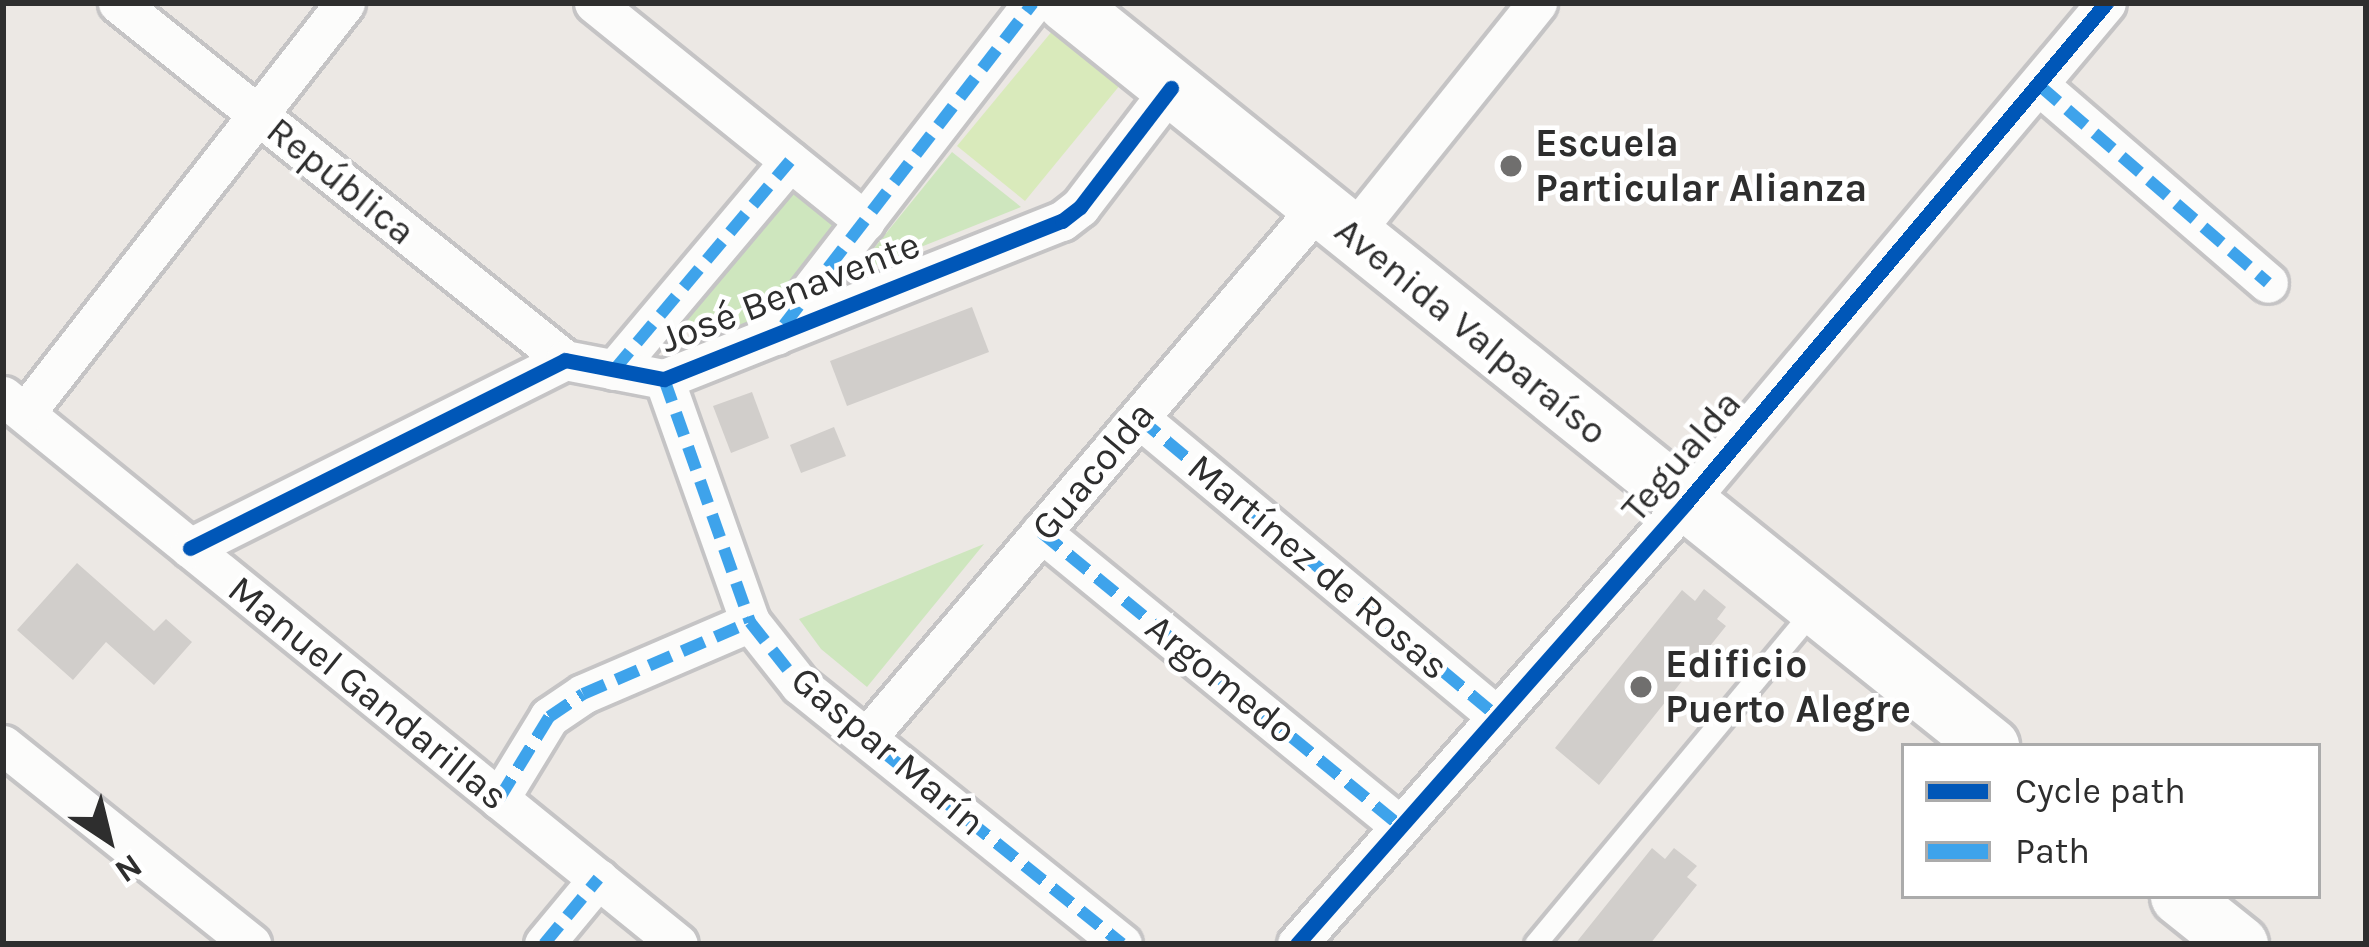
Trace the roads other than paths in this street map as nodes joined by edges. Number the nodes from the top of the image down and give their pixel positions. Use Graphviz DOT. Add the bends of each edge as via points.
graph roads {
  1 [pos="118,3"];
  2 [pos="345,3"];
  3 [pos="594,3"];
  4 [pos="1034,3"];
  5 [pos="1066,3"];
  6 [pos="1537,3"];
  7 [pos="2107,3"];
  8 [pos="2040,86"];
  9 [pos="1171,88"];
  10 [pos="258,115"];
  11 [pos="790,161"];
  12 [pos="1335,221"];
  13 [pos="865,222"];
  14 [pos="2269,283"];
  15 [pos="772,340"];
  16 [pos="565,359"];
  17 [pos="614,370"];
  18 [pos="664,379"];
  19 [pos="14,405"];
  20 [pos="1139,418"];
  21 [pos="1685,504"];
  22 [pos="1041,532"];
  23 [pos="190,548"];
  24 [pos="1815,607"];
  25 [pos="750,622"];
  26 [pos="1497,716"];
  27 [pos="868,736"];
  28 [pos="1986,743"];
  29 [pos="3,745"];
  30 [pos="499,799"];
  31 [pos="1400,826"];
  32 [pos="598,879"];
  33 [pos="2183,899"];
  34 [pos="251,944"];
  35 [pos="544,944"];
  36 [pos="678,944"];
  37 [pos="1122,944"];
  38 [pos="1297,944"];
  39 [pos="1535,944"];
  40 [pos="2239,944"];
  1 -- 10 [label="street, República"];
  2 -- 10 [label="street"];
  3 -- 11 [label="street"];
  4 -- 13 [label="street, José Benavente"];
  5 -- 9 [label="main road, Avenida Valparaíso"];
  6 -- 12 [label="street, Guacolda"];
  7 -- 8 [label="street, Tegualda"];
  8 -- 14 [label="street"];
  8 -- 21 [label="street, Tegualda"];
  9 -- 12 [label="main road, Avenida Valparaíso"];
  9 -- 15 [label="street, José Benavente" via="1062,221"];
  10 -- 16 [label="street, República"];
  10 -- 19 [label="street"];
  11 -- 13 [label="street"];
  11 -- 17 [label="street, José Benavente"];
  12 -- 20 [label="street, Guacolda"];
  12 -- 21 [label="main road, Avenida Valparaíso"];
  13 -- 15 [label="street, José Benavente"];
  15 -- 18 [label="street, José Benavente"];
  16 -- 17 [label="street, José Benavente"];
  16 -- 23 [label="street"];
  17 -- 18 [label="street, José Benavente"];
  18 -- 25 [label="street, Gaspar Marín"];
  19 -- 23 [label="street, Manuel Gandarillas"];
  20 -- 22 [label="street, Guacolda"];
  20 -- 26 [label="street, Martínez de Rosas"];
  21 -- 24 [label="main road, Avenida Valparaíso"];
  21 -- 26 [label="street, Tegualda"];
  22 -- 27 [label="street, Guacolda"];
  22 -- 31 [label="street, Argomedo"];
  23 -- 30 [label="street, Manuel Gandarillas"];
  24 -- 28 [label="main road, Avenida Valparaíso"];
  24 -- 39 [label="lane"];
  25 -- 27 [label="street, Gaspar Marín" via="800,686"];
  25 -- 30 [label="street" via="583,694 549,717"];
  26 -- 31 [label="street, Tegualda"];
  27 -- 37 [label="street, Gaspar Marín"];
  29 -- 34 [label="street"];
  30 -- 32 [label="street, Manuel Gandarillas"];
  31 -- 38 [label="street, Tegualda"];
  32 -- 35 [label="street"];
  32 -- 36 [label="street, Manuel Gandarillas"];
  33 -- 40 [label="main road"];
}
